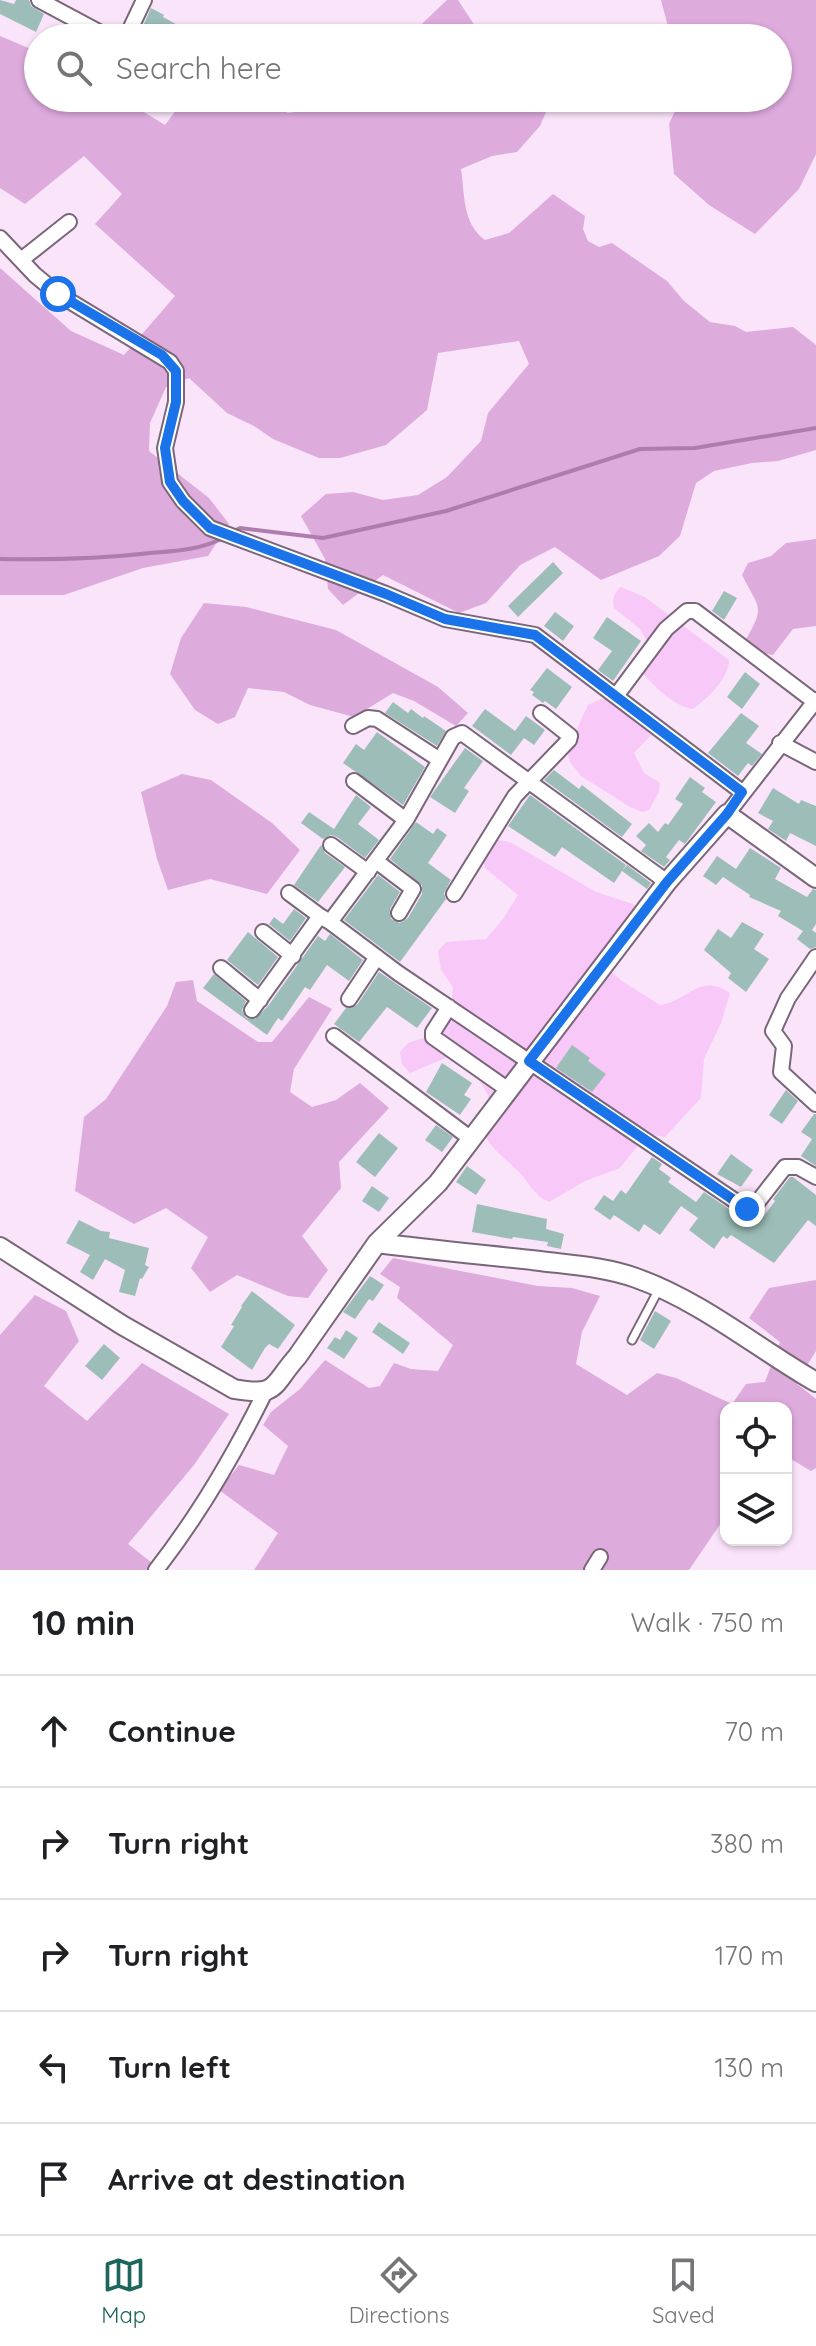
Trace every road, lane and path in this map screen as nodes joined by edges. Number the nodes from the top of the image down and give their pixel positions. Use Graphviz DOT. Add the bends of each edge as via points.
graph roads {
  1 [pos="39,0"];
  2 [pos="144,0"];
  3 [pos="84,24"];
  4 [pos="133,24"];
  5 [pos="69,222"];
  6 [pos="0,238"];
  7 [pos="21,260"];
  8 [pos="616,696"];
  9 [pos="815,701"];
  10 [pos="541,713"];
  11 [pos="353,726"];
  12 [pos="780,743"];
  13 [pos="440,760"];
  14 [pos="816,762"];
  15 [pos="529,779"];
  16 [pos="354,781"];
  17 [pos="742,792"];
  18 [pos="727,814"];
  19 [pos="406,820"];
  20 [pos="331,845"];
  21 [pos="372,866"];
  22 [pos="816,878"];
  23 [pos="667,882"];
  24 [pos="289,893"];
  25 [pos="454,894"];
  26 [pos="399,913"];
  27 [pos="325,919"];
  28 [pos="263,932"];
  29 [pos="293,956"];
  30 [pos="377,957"];
  31 [pos="816,957"];
  32 [pos="221,968"];
  33 [pos="349,999"];
  34 [pos="449,1007"];
  35 [pos="334,1036"];
  36 [pos="529,1061"];
  37 [pos="507,1089"];
  38 [pos="816,1104"];
  39 [pos="470,1138"];
  40 [pos="816,1177"];
  41 [pos="377,1243"];
  42 [pos="0,1247"];
  43 [pos="659,1288"];
  44 [pos="632,1340"];
  45 [pos="816,1382"];
  46 [pos="265,1392"];
  47 [pos="156,1570"];
  1 -- 3 [label="street"];
  2 -- 4 [label="street"];
  5 -- 7 [label="street"];
  6 -- 7 [label="street"];
  7 -- 8 [label="street" via="58,294 170,362 176,371 176,402 165,448 170,482 210,528 445,619 535,635"];
  8 -- 9 [label="street" via="666,629 679,616 695,611"];
  8 -- 17 [label="street"];
  9 -- 12 [label="street"];
  10 -- 15 [label="street" via="570,738"];
  11 -- 13 [label="street" via="377,719"];
  12 -- 14 [label="street"];
  12 -- 17 [label="street"];
  13 -- 15 [label="street" via="453,737 462,733"];
  13 -- 19 [label="street"];
  15 -- 23 [label="street"];
  15 -- 25 [label="street"];
  16 -- 19 [label="street"];
  17 -- 18 [label="street"];
  18 -- 22 [label="street"];
  18 -- 23 [label="street"];
  19 -- 21 [label="street"];
  20 -- 21 [label="street"];
  21 -- 26 [label="street" via="413,889"];
  21 -- 27 [label="street"];
  23 -- 36 [label="street"];
  24 -- 27 [label="street"];
  27 -- 29 [label="street"];
  27 -- 30 [label="street"];
  28 -- 29 [label="street"];
  29 -- 32 [label="street" via="256,1005"];
  30 -- 33 [label="street"];
  30 -- 34 [label="street"];
  31 -- 38 [label="street" via="773,1031 784,1046 781,1072"];
  34 -- 36 [label="street"];
  34 -- 37 [label="street" via="433,1037"];
  35 -- 39 [label="street"];
  36 -- 37 [label="street"];
  36 -- 40 [label="street" via="747,1209 785,1167"];
  37 -- 39 [label="street"];
  39 -- 41 [label="street" via="438,1183"];
  41 -- 43 [label="street" via="590,1267"];
  41 -- 46 [label="street" via="275,1388"];
  42 -- 46 [label="street" via="234,1389"];
  43 -- 44 [label="lane"];
  43 -- 45 [label="street"];
  46 -- 47 [label="street" via="234,1454"];
}
